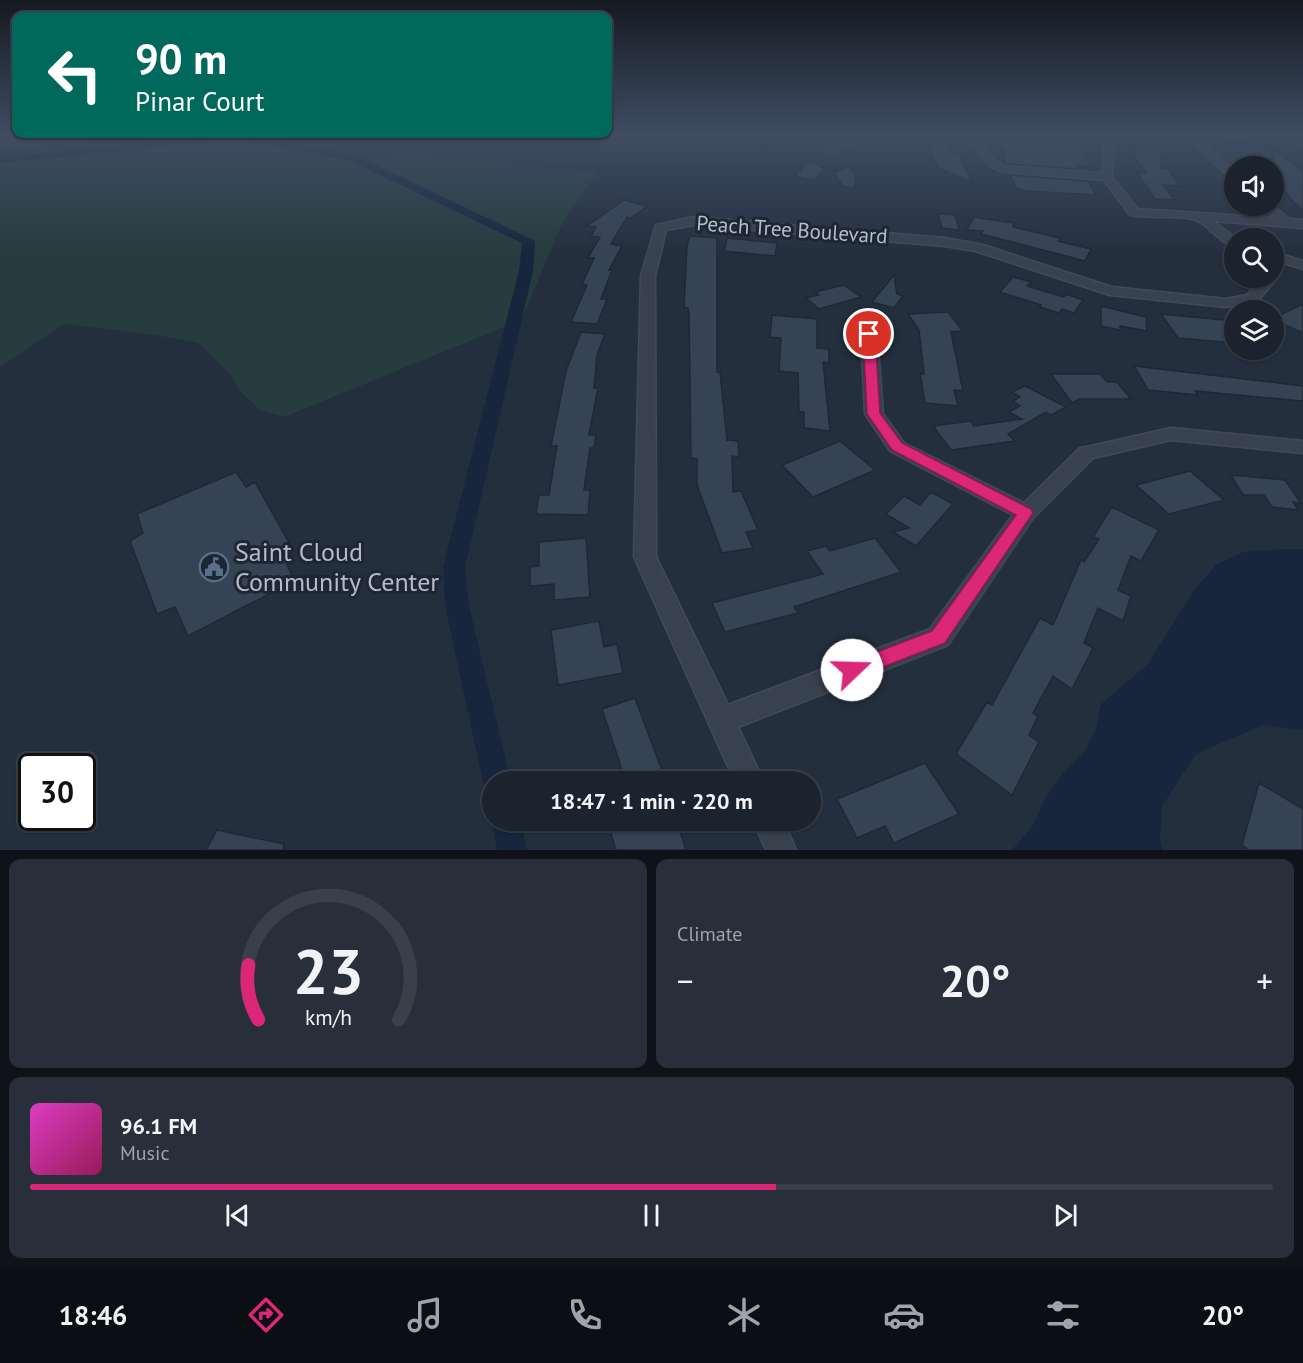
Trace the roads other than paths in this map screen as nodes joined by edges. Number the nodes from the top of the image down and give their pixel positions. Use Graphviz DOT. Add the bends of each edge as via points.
graph roads {
  1 [pos="1077,175"];
  2 [pos="1107,177"];
  3 [pos="1278,216"];
  4 [pos="1200,217"];
  5 [pos="1286,223"];
  6 [pos="1303,224"];
  7 [pos="1224,239"];
  8 [pos="1284,259"];
  9 [pos="1303,265"];
  10 [pos="1261,288"];
  11 [pos="869,334"];
  12 [pos="1303,447"];
  13 [pos="1026,513"];
  14 [pos="723,720"];
  15 [pos="745,771"];
  16 [pos="773,831"];
  17 [pos="781,850"];
  1 -- 2 [label="street"];
  2 -- 4 [label="street" via="1134,212"];
  3 -- 5 [label="street"];
  4 -- 5 [label="street"];
  4 -- 7 [label="street"];
  5 -- 6 [label="street"];
  8 -- 9 [label="street"];
  10 -- 14 [label="street, Peach Tree Boulevard" via="1252,299 1226,303 1110,291 978,248 945,242 694,221 660,228 648,276 645,557"];
  11 -- 13 [label="street" via="874,414 897,447"];
  12 -- 13 [label="street" via="1171,434 1087,453"];
  13 -- 14 [label="street" via="939,637"];
  14 -- 15 [label="street, Peach Tree Boulevard"];
  16 -- 17 [label="street"];
}
